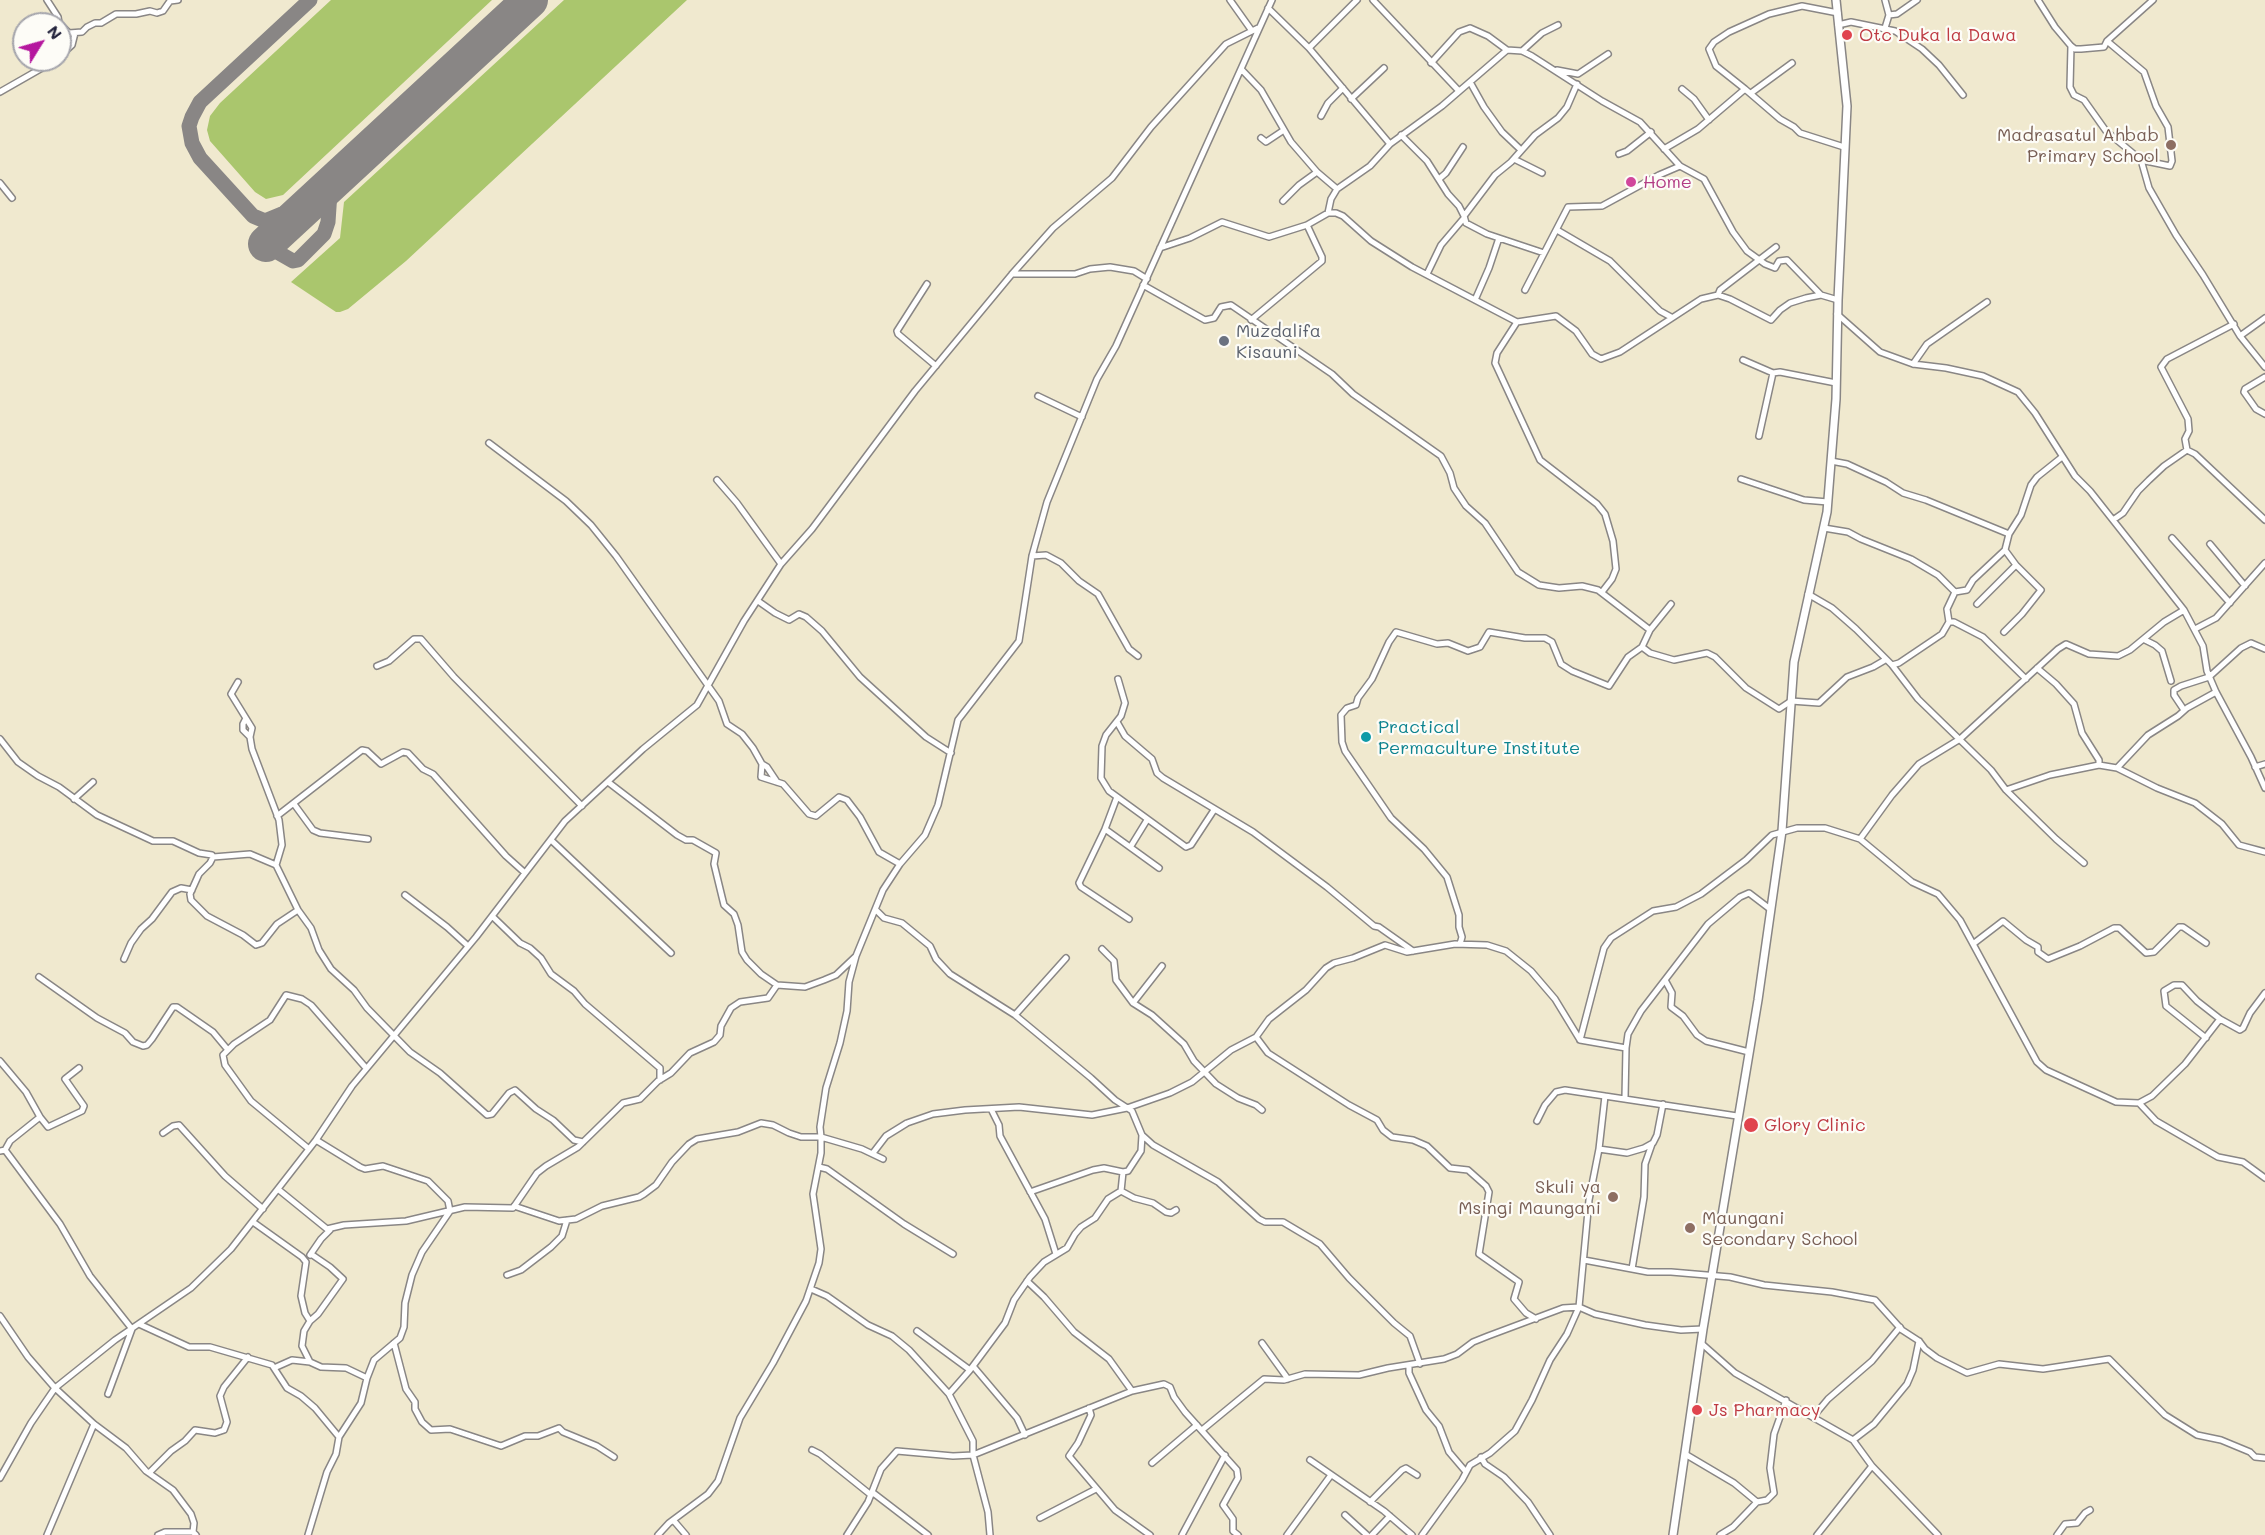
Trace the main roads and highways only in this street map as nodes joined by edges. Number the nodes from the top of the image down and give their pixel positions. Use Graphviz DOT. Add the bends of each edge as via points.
graph roads {
  1 [pos="1836,0"];
  2 [pos="1673,1535"];
  1 -- 2 [label="main road" via="1847,106 1828,502 1794,662 1782,831"];
}
